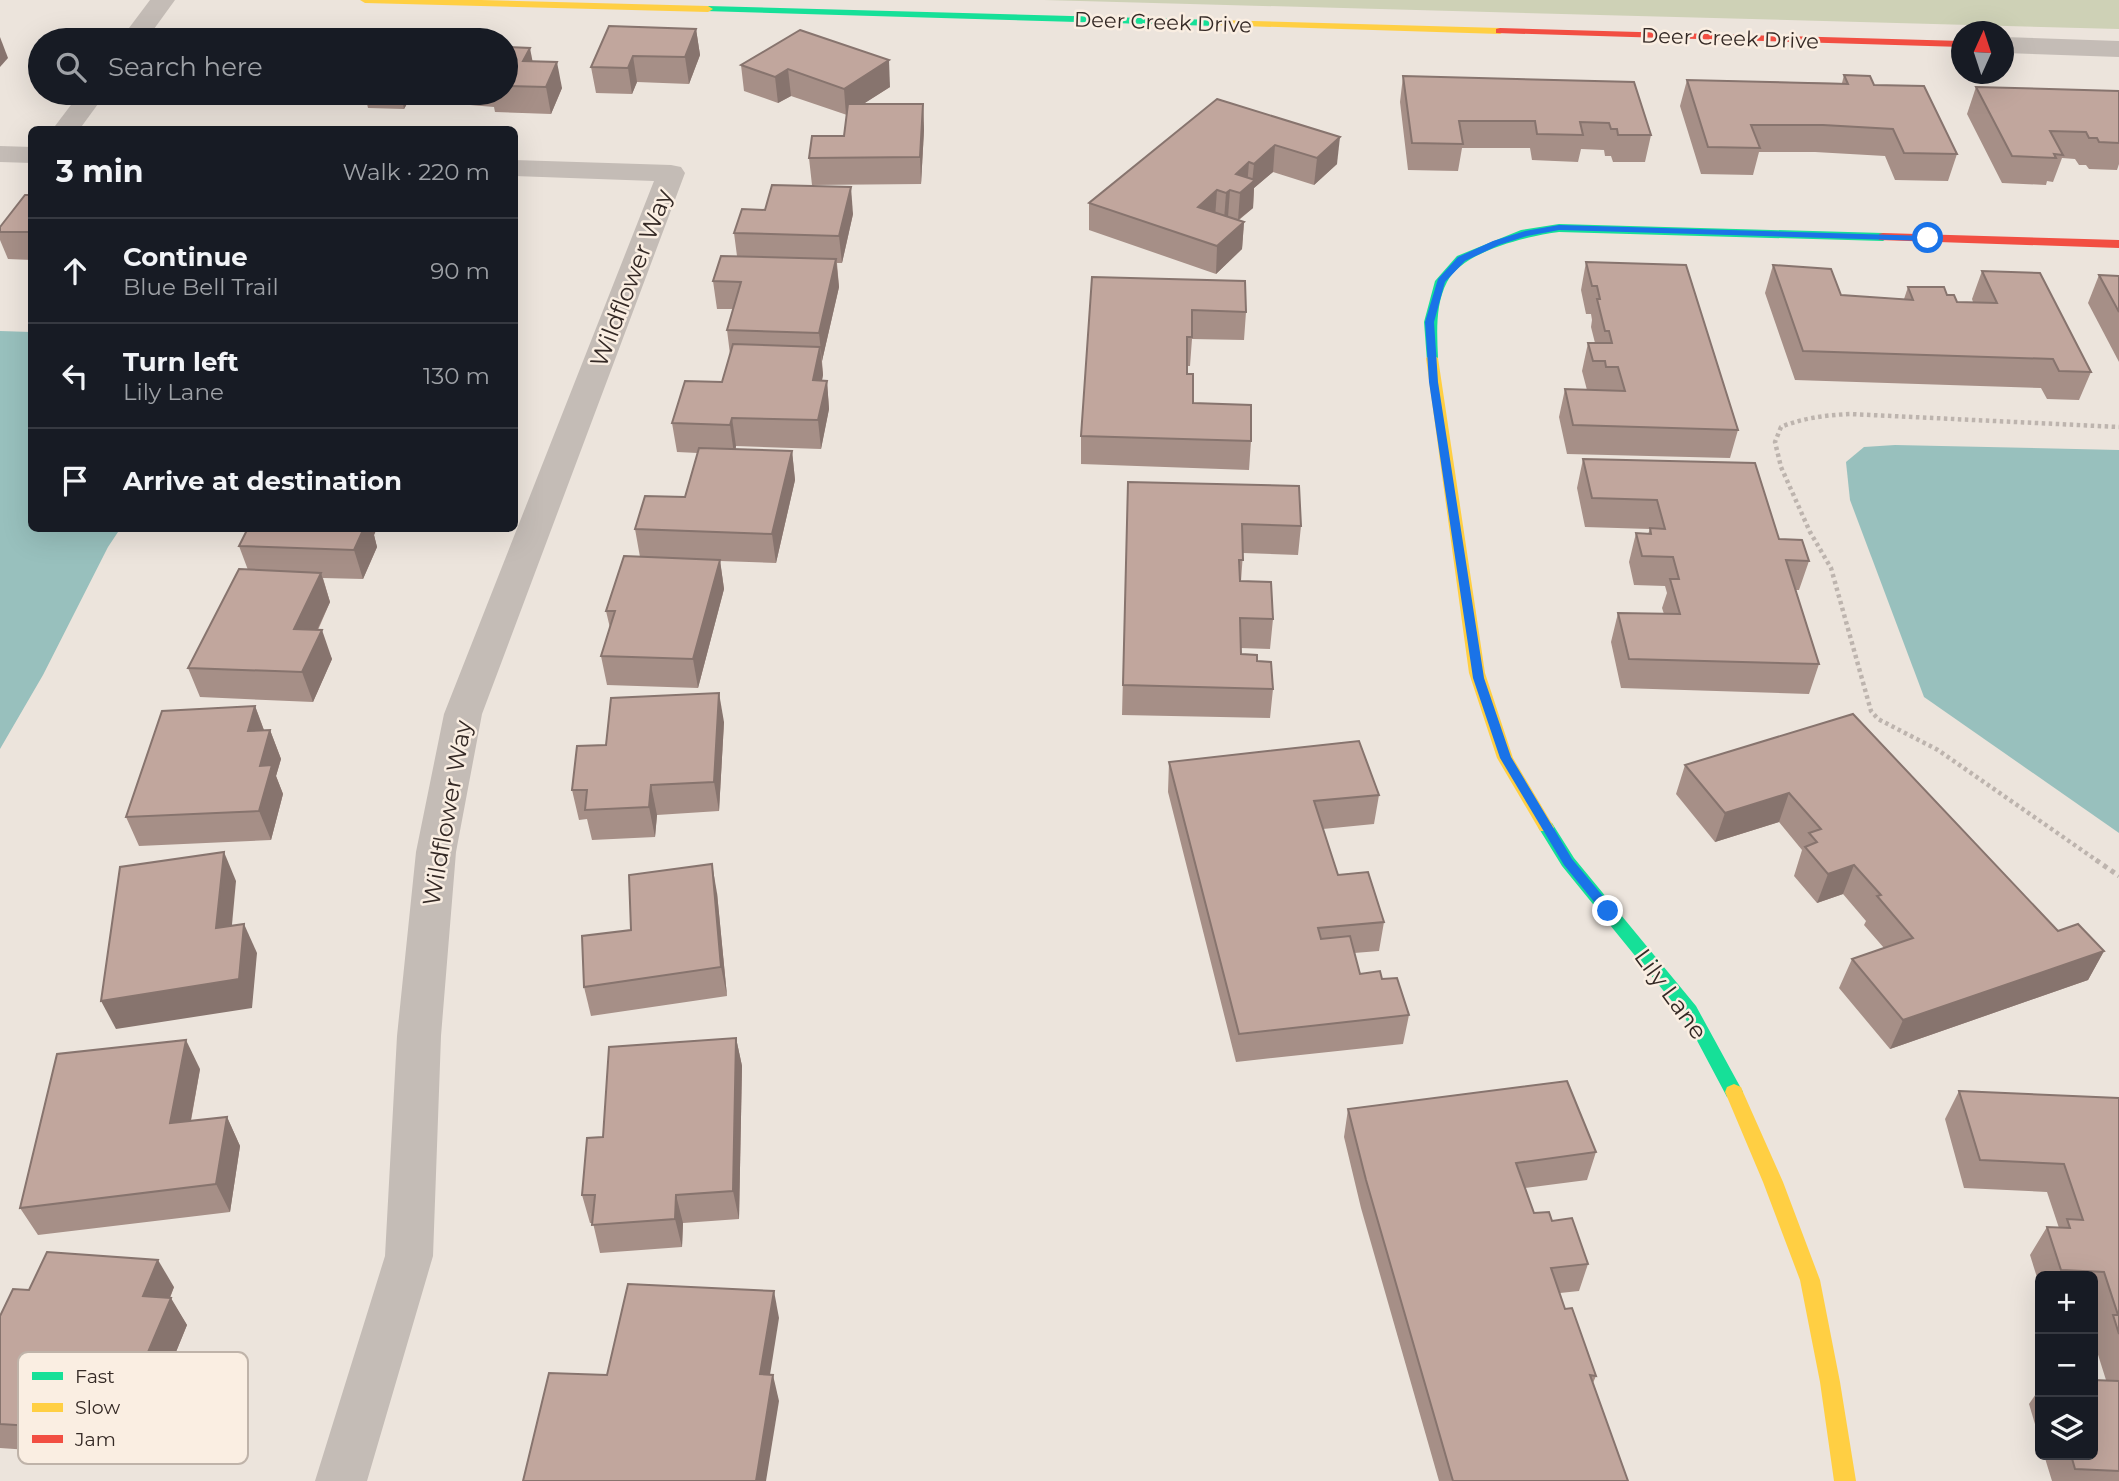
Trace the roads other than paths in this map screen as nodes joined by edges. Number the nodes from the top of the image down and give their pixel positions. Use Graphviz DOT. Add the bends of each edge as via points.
graph roads {
  1 [pos="163,0"];
  2 [pos="365,0"];
  3 [pos="142,28"];
  4 [pos="1951,44"];
  5 [pos="2014,45"];
  6 [pos="2119,48"];
  7 [pos="84,105"];
  8 [pos="68,126"];
  9 [pos="0,154"];
  10 [pos="28,155"];
  11 [pos="518,168"];
  12 [pos="2119,244"];
  13 [pos="341,1481"];
  14 [pos="1845,1481"];
  1 -- 3 [label="street"];
  2 -- 4 [label="street, Deer Creek Drive"];
  5 -- 6 [label="street"];
  7 -- 8 [label="street"];
  9 -- 10 [label="street"];
  11 -- 13 [label="street, Wildflower Way" via="671,173 463,714 436,852 419,1037 409,1256"];
  12 -- 14 [label="street, Lily Lane" via="1559,228 1525,233 1461,259 1441,281 1430,322 1434,382 1477,673 1505,758 1568,862 1690,1011 1734,1092 1810,1280"];
}
